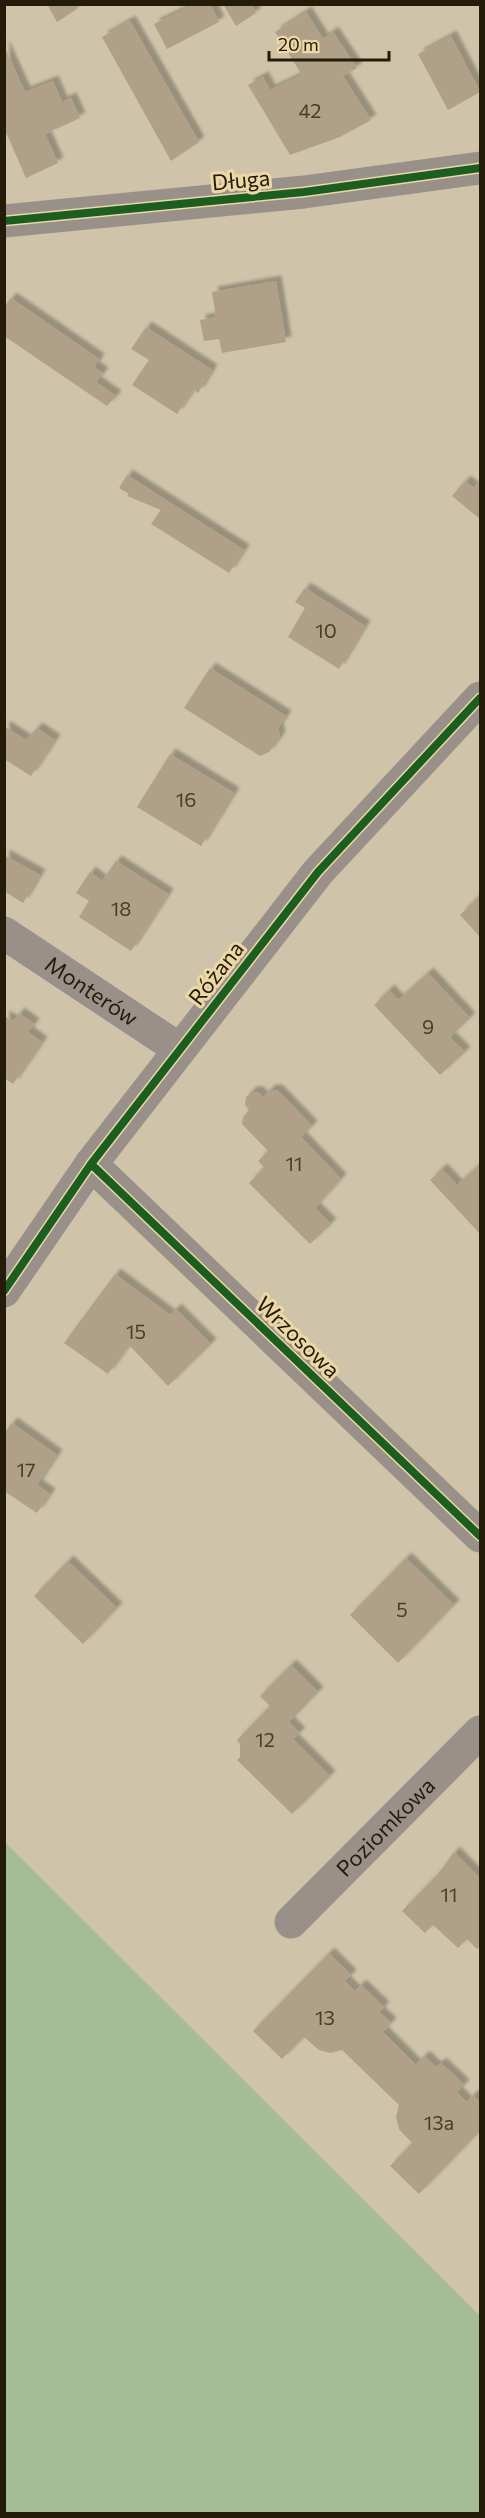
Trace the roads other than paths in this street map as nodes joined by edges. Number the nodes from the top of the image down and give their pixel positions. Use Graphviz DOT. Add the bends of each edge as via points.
graph roads {
  1 [pos="480,168"];
  2 [pos="4,221"];
  3 [pos="480,698"];
  4 [pos="4,933"];
  5 [pos="179,1049"];
  6 [pos="91,1164"];
  7 [pos="4,1291"];
  8 [pos="480,1536"];
  9 [pos="480,1731"];
  10 [pos="291,1923"];
  1 -- 2 [label="street, Długa" via="304,192"];
  3 -- 5 [label="street, Różana" via="318,872"];
  4 -- 5 [label="street, Monterów"];
  5 -- 6 [label="street, Różana"];
  6 -- 7 [label="street, Różana"];
  6 -- 8 [label="street, Wrzosowa"];
  9 -- 10 [label="street, Poziomkowa"];
}
